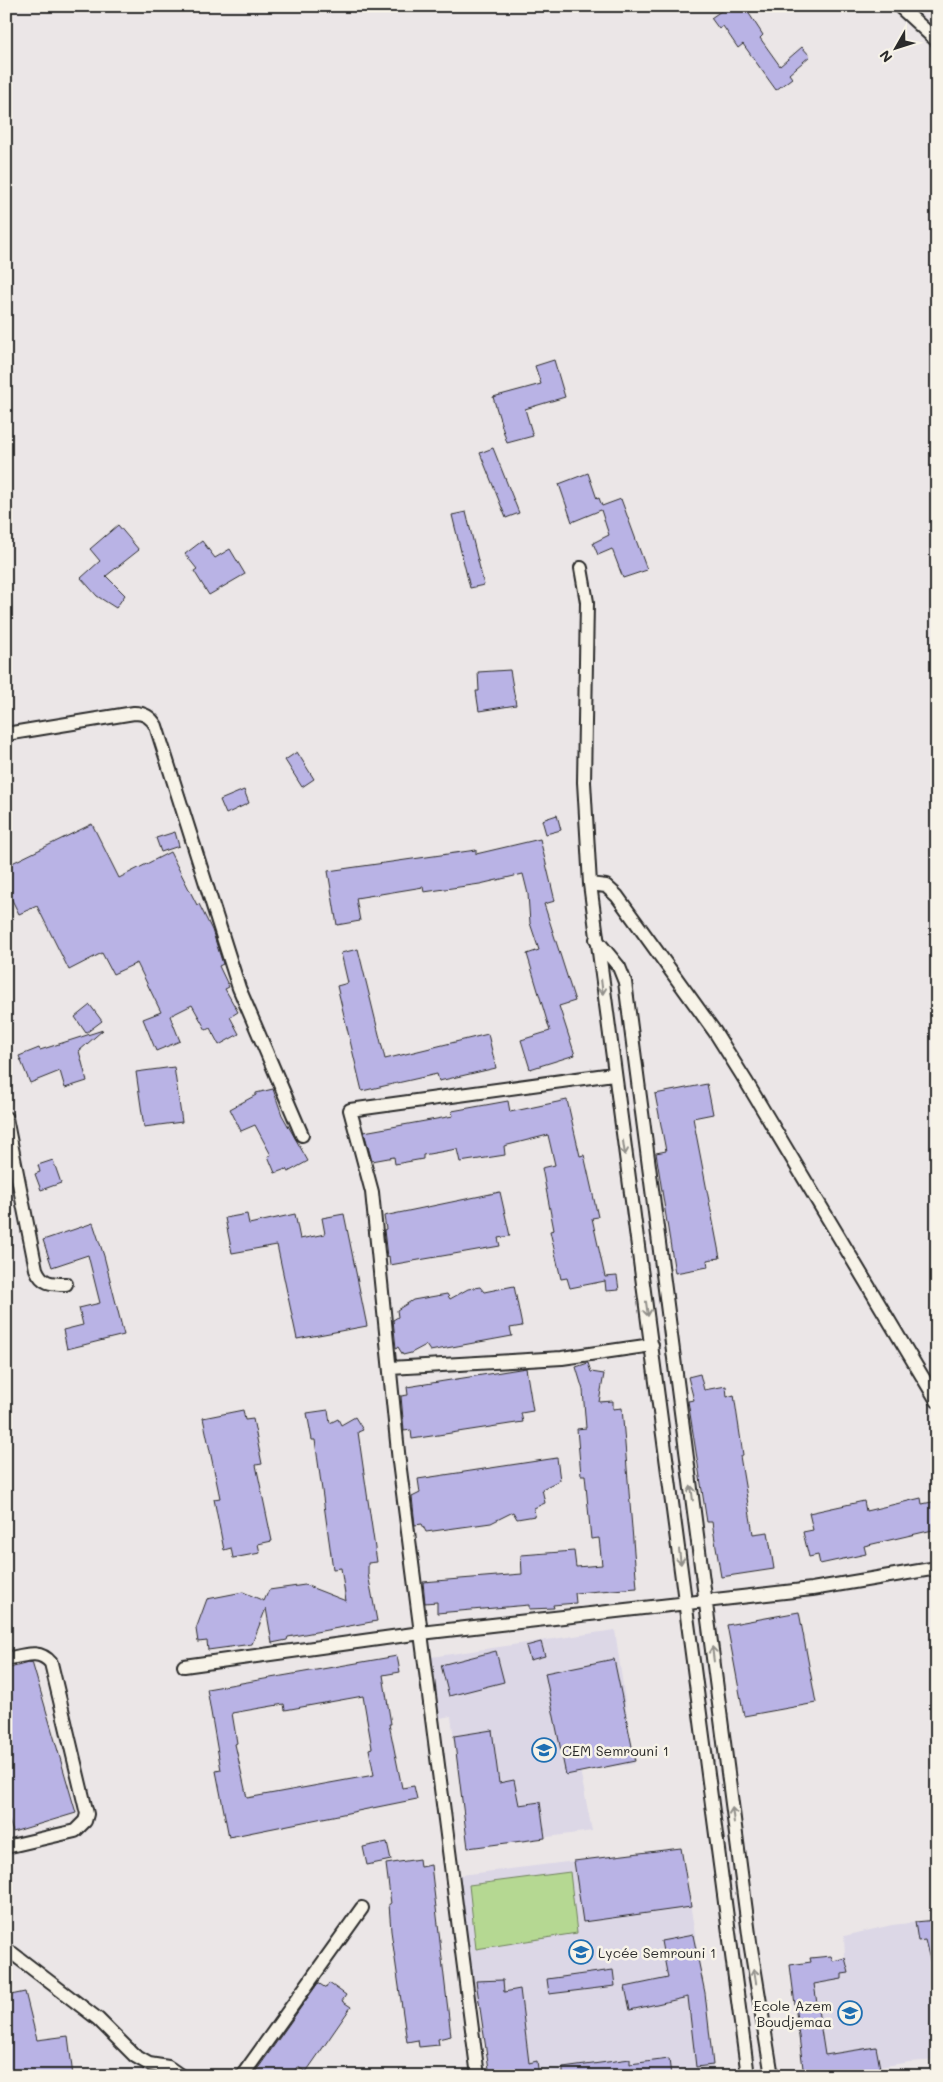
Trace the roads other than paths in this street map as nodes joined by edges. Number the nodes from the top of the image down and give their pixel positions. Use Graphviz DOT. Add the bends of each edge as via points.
graph roads {
  1 [pos="899,6"];
  2 [pos="937,41"];
  3 [pos="581,568"];
  4 [pos="6,734"];
  5 [pos="590,884"];
  6 [pos="596,939"];
  7 [pos="614,1074"];
  8 [pos="6,1118"];
  9 [pos="302,1135"];
  10 [pos="66,1284"];
  11 [pos="652,1344"];
  12 [pos="390,1368"];
  13 [pos="937,1401"];
  14 [pos="937,1568"];
  15 [pos="706,1602"];
  16 [pos="686,1605"];
  17 [pos="421,1634"];
  18 [pos="6,1659"];
  19 [pos="184,1666"];
  20 [pos="6,1847"];
  21 [pos="362,1908"];
  22 [pos="12,1953"];
  23 [pos="181,2076"];
  24 [pos="242,2076"];
  25 [pos="478,2076"];
  26 [pos="748,2076"];
  27 [pos="772,2076"];
  1 -- 2 [label="street"];
  3 -- 5 [label="street" via="587,602 584,782"];
  4 -- 9 [label="street" via="140,712 152,719 239,988"];
  5 -- 6 [label="street"];
  5 -- 13 [label="street" via="606,886 617,896 715,1032"];
  6 -- 7 [label="street, one-way"];
  15 -- 6 [label="street, one-way" via="624,982 619,967"];
  7 -- 11 [label="street, one-way"];
  7 -- 12 [label="street" via="350,1110 372,1192"];
  8 -- 10 [label="street" via="36,1269 49,1284"];
  11 -- 12 [label="street" via="562,1358"];
  11 -- 16 [label="street, one-way"];
  12 -- 17 [label="street" via="396,1444"];
  14 -- 15 [label="street" via="812,1589"];
  15 -- 16 [label="street"];
  27 -- 15 [label="street, one-way" via="750,1942"];
  16 -- 17 [label="street"];
  16 -- 26 [label="street"];
  17 -- 19 [label="street"];
  17 -- 25 [label="street"];
  18 -- 20 [label="street" via="35,1653 42,1654 51,1663 87,1814 76,1831"];
  21 -- 24 [label="street"];
  22 -- 23 [label="street" via="98,2019 135,2056 149,2064 168,2067"];
}
